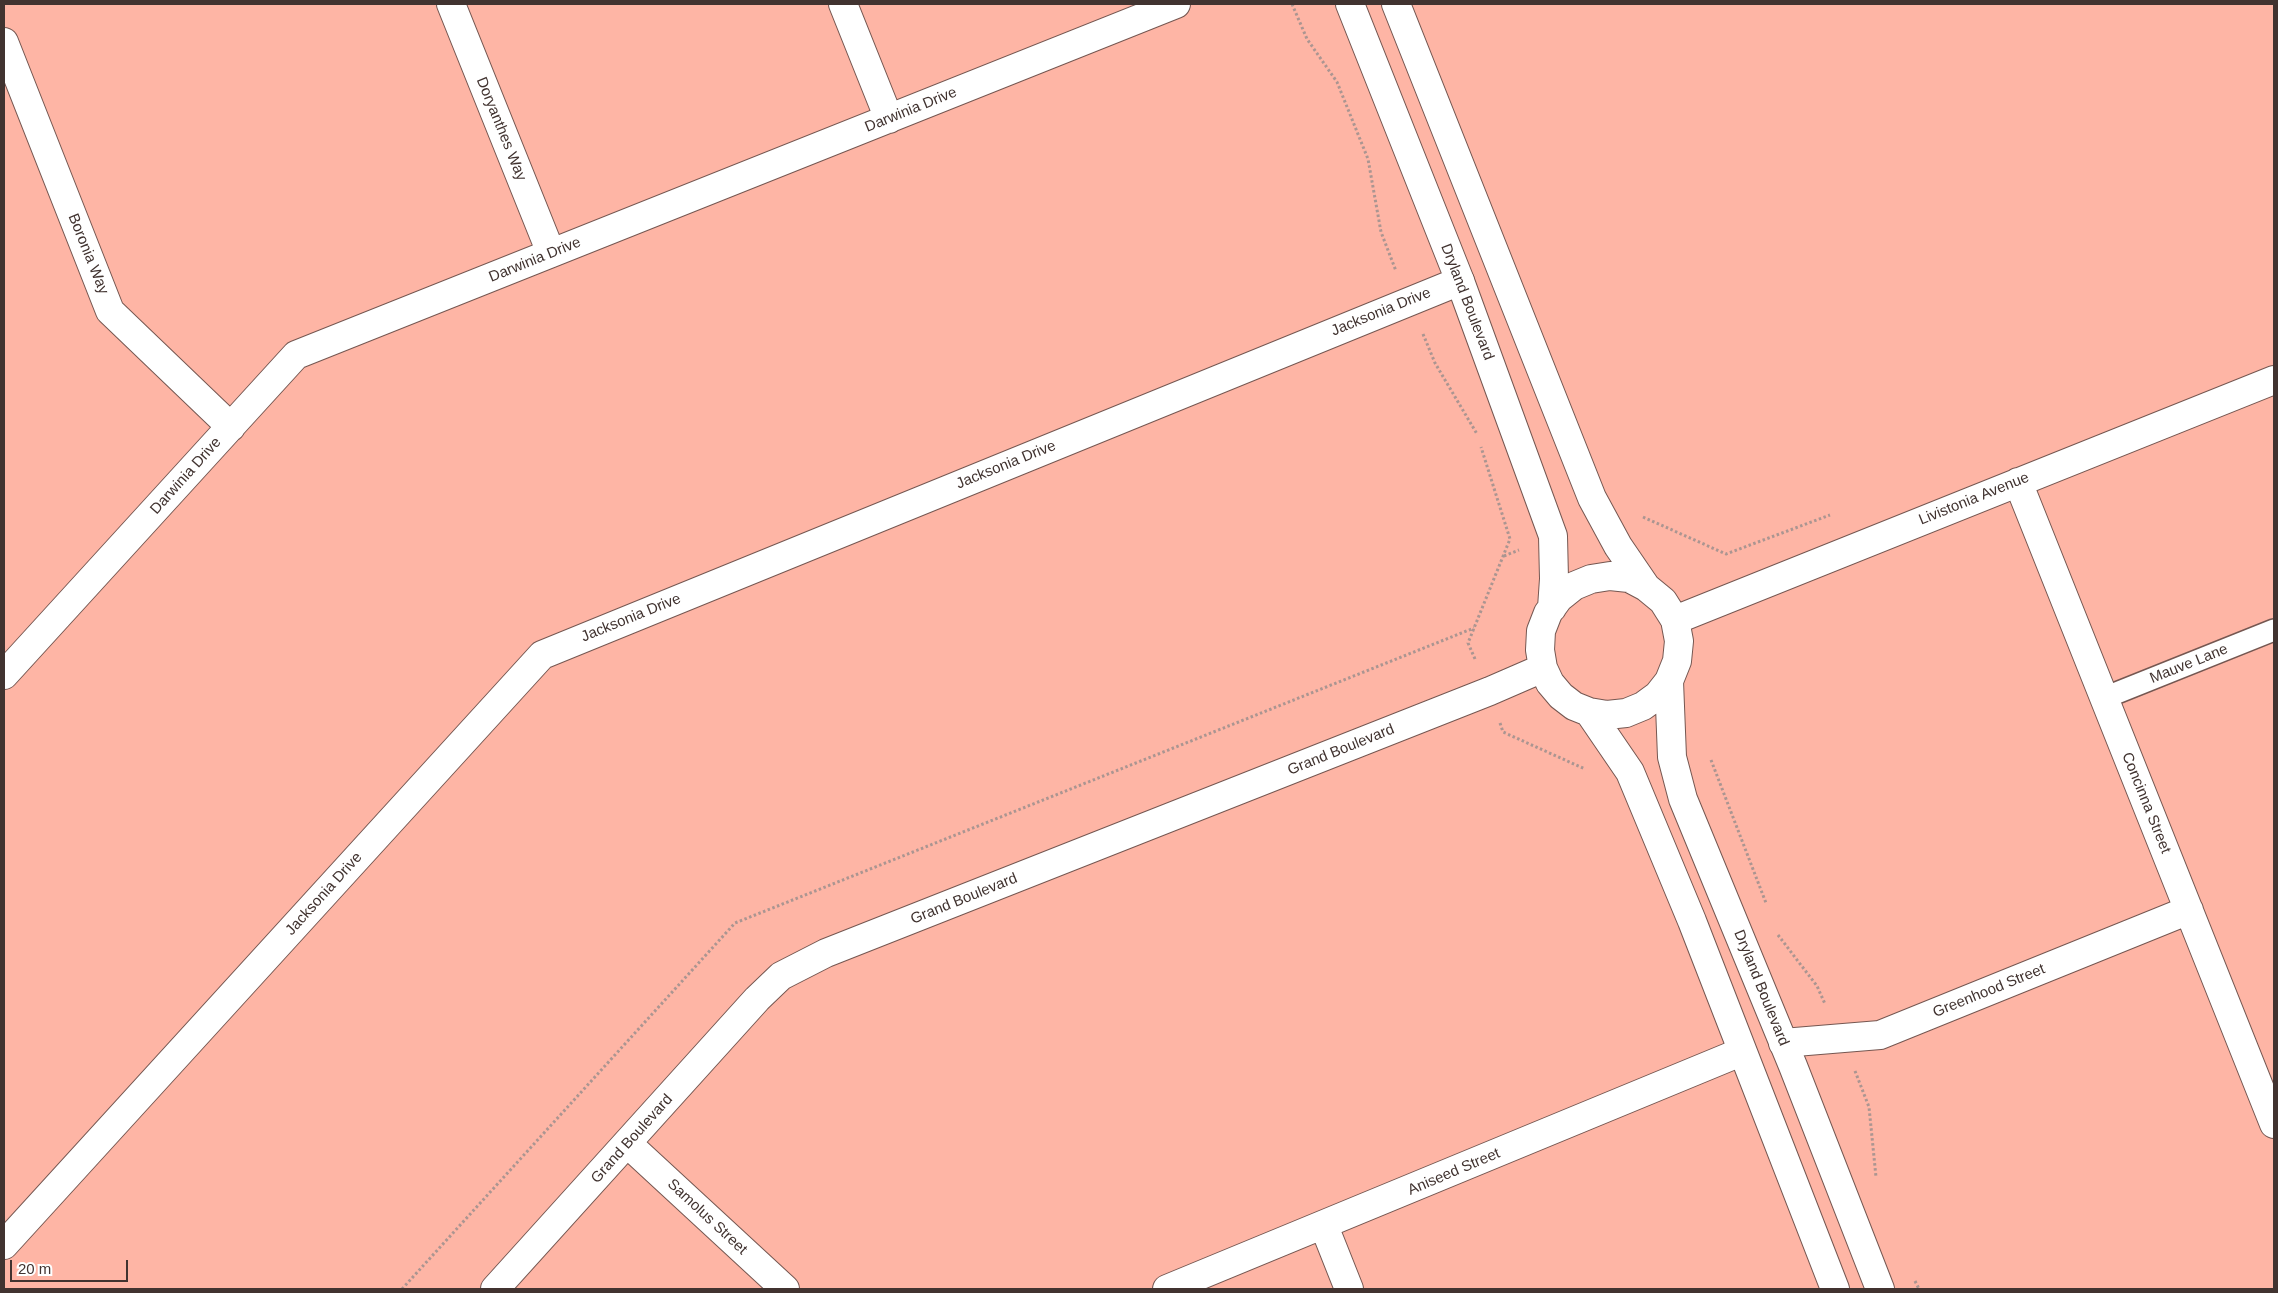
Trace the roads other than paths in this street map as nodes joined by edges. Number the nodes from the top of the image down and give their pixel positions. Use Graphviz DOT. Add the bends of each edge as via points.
graph roads {
  1 [pos="451,4"];
  2 [pos="843,4"];
  3 [pos="1176,4"];
  4 [pos="1350,4"];
  5 [pos="1396,4"];
  6 [pos="4,42"];
  7 [pos="888,119"];
  8 [pos="551,253"];
  9 [pos="1460,281"];
  10 [pos="2274,380"];
  11 [pos="231,427"];
  12 [pos="2018,482"];
  13 [pos="1646,586"];
  14 [pos="1552,608"];
  15 [pos="1674,620"];
  16 [pos="2274,630"];
  17 [pos="1543,668"];
  18 [pos="4,675"];
  19 [pos="1669,681"];
  20 [pos="2104,698"];
  21 [pos="1589,712"];
  22 [pos="2189,910"];
  23 [pos="1783,1042"];
  24 [pos="1741,1052"];
  25 [pos="2274,1124"];
  26 [pos="628,1144"];
  27 [pos="1324,1226"];
  28 [pos="4,1245"];
  29 [pos="495,1289"];
  30 [pos="785,1289"];
  31 [pos="1167,1289"];
  32 [pos="1349,1289"];
  33 [pos="1835,1289"];
  34 [pos="1880,1289"];
  1 -- 8 [label="street, Doryanthes Way"];
  2 -- 7 [label="street"];
  3 -- 7 [label="street, Darwinia Drive"];
  4 -- 9 [label="street, Dryland Boulevard"];
  5 -- 13 [label="street" via="1592,498 1618,546"];
  6 -- 11 [label="street, Boronia Way" via="110,311"];
  7 -- 8 [label="street, Darwinia Drive"];
  8 -- 11 [label="street, Darwinia Drive" via="296,355"];
  9 -- 14 [label="street, Dryland Boulevard" via="1553,536"];
  9 -- 28 [label="street, Jacksonia Drive" via="542,655"];
  10 -- 12 [label="street, Livistonia Avenue"];
  11 -- 18 [label="street, Darwinia Drive"];
  12 -- 15 [label="street, Livistonia Avenue"];
  12 -- 20 [label="street, Concinna Street"];
  13 -- 14 [label="street" via="1629,578 1591,579 1574,586"];
  13 -- 15 [label="street" via="1663,601"];
  14 -- 17 [label="street" via="1541,631"];
  15 -- 19 [label="street" via="1679,641 1677,661"];
  16 -- 20 [label="lane, Mauve Lane"];
  17 -- 21 [label="street" via="1561,696"];
  17 -- 26 [label="street, Grand Boulevard" via="1490,692 826,953 781,976"];
  19 -- 21 [label="street" via="1658,695 1626,713 1607,715"];
  19 -- 23 [label="street, Dryland Boulevard" via="1673,762 1683,798"];
  20 -- 22 [label="street, Concinna Street"];
  21 -- 24 [label="street" via="1630,772 1692,920"];
  22 -- 23 [label="street, Greenhood Street" via="1880,1035"];
  22 -- 25 [label="street, Concinna Street"];
  23 -- 34 [label="street, Dryland Boulevard"];
  24 -- 27 [label="street, Aniseed Street"];
  24 -- 33 [label="street"];
  26 -- 29 [label="street, Grand Boulevard"];
  26 -- 30 [label="street, Samolus Street"];
  27 -- 31 [label="street, Aniseed Street"];
  27 -- 32 [label="street"];
}
